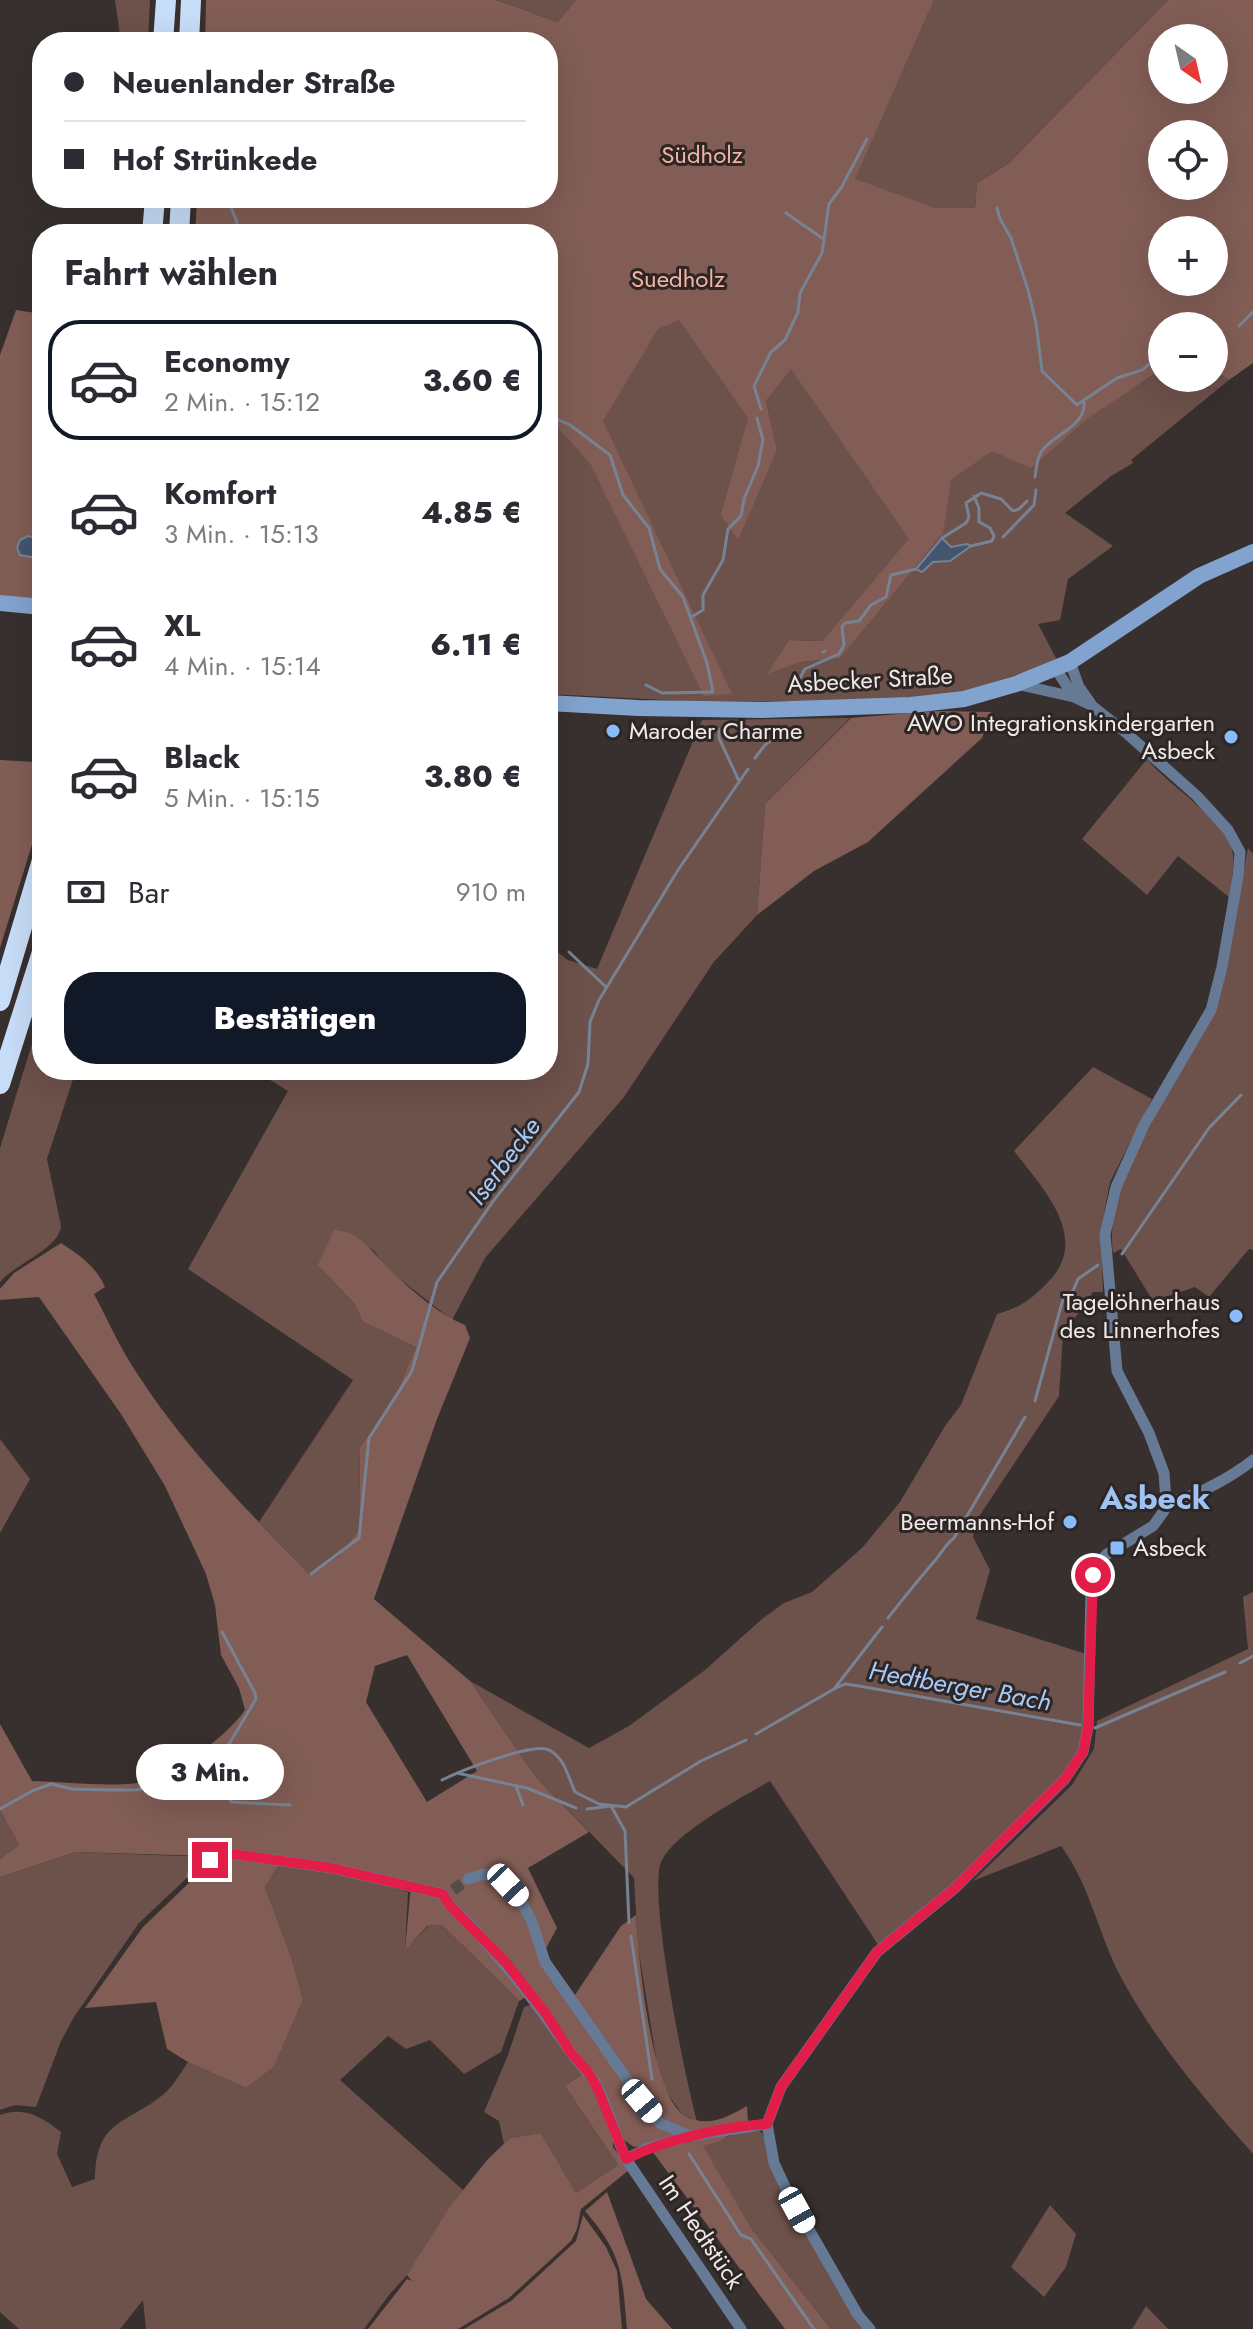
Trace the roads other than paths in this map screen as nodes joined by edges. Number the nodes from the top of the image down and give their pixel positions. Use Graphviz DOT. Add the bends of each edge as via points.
graph roads {
  1 [pos="166,0"];
  2 [pos="191,0"];
  3 [pos="164,32"];
  4 [pos="189,32"];
  5 [pos="1253,552"];
  6 [pos="0,603"];
  7 [pos="32,606"];
  8 [pos="1063,665"];
  9 [pos="1016,684"];
  10 [pos="1074,697"];
  11 [pos="558,704"];
  12 [pos="1091,705"];
  13 [pos="32,894"];
  14 [pos="32,983"];
  15 [pos="0,1001"];
  16 [pos="0,1084"];
  17 [pos="1253,1460"];
  18 [pos="1166,1501"];
  19 [pos="192,1875"];
  20 [pos="468,1879"];
  21 [pos="767,2124"];
  22 [pos="690,2136"];
  23 [pos="626,2159"];
  24 [pos="741,2329"];
  25 [pos="870,2329"];
  1 -- 3 [label="highway"];
  2 -- 4 [label="highway"];
  5 -- 8 [label="main road, Asbecker Straße" via="1199,576"];
  6 -- 7 [label="main road"];
  8 -- 9 [label="main road, Asbecker Straße"];
  8 -- 10 [label="street"];
  8 -- 12 [label="street"];
  9 -- 10 [label="street"];
  9 -- 11 [label="main road, Asbecker Straße" via="964,699 911,705 762,710"];
  10 -- 12 [label="street"];
  12 -- 18 [label="street" via="1197,796 1240,852 1211,1010 1144,1125 1116,1187 1105,1234 1117,1371 1164,1473"];
  13 -- 15 [label="highway"];
  14 -- 16 [label="highway"];
  17 -- 18 [label="street" via="1190,1497"];
  18 -- 21 [label="street" via="1153,1526 1095,1567 1088,1727 1077,1762 955,1888 877,1952 781,2087"];
  19 -- 23 [label="street, Im Hedtstück" via="225,1853 448,1892 447,1902 546,2014 588,2072"];
  20 -- 22 [label="street" via="484,1874 519,1897 545,1962 642,2101 660,2123"];
  21 -- 22 [label="street, Im Hedtstück"];
  21 -- 25 [label="street" via="774,2163 787,2191"];
  22 -- 23 [label="street, Im Hedtstück"];
  23 -- 24 [label="street, Im Hedtstück"];
}
